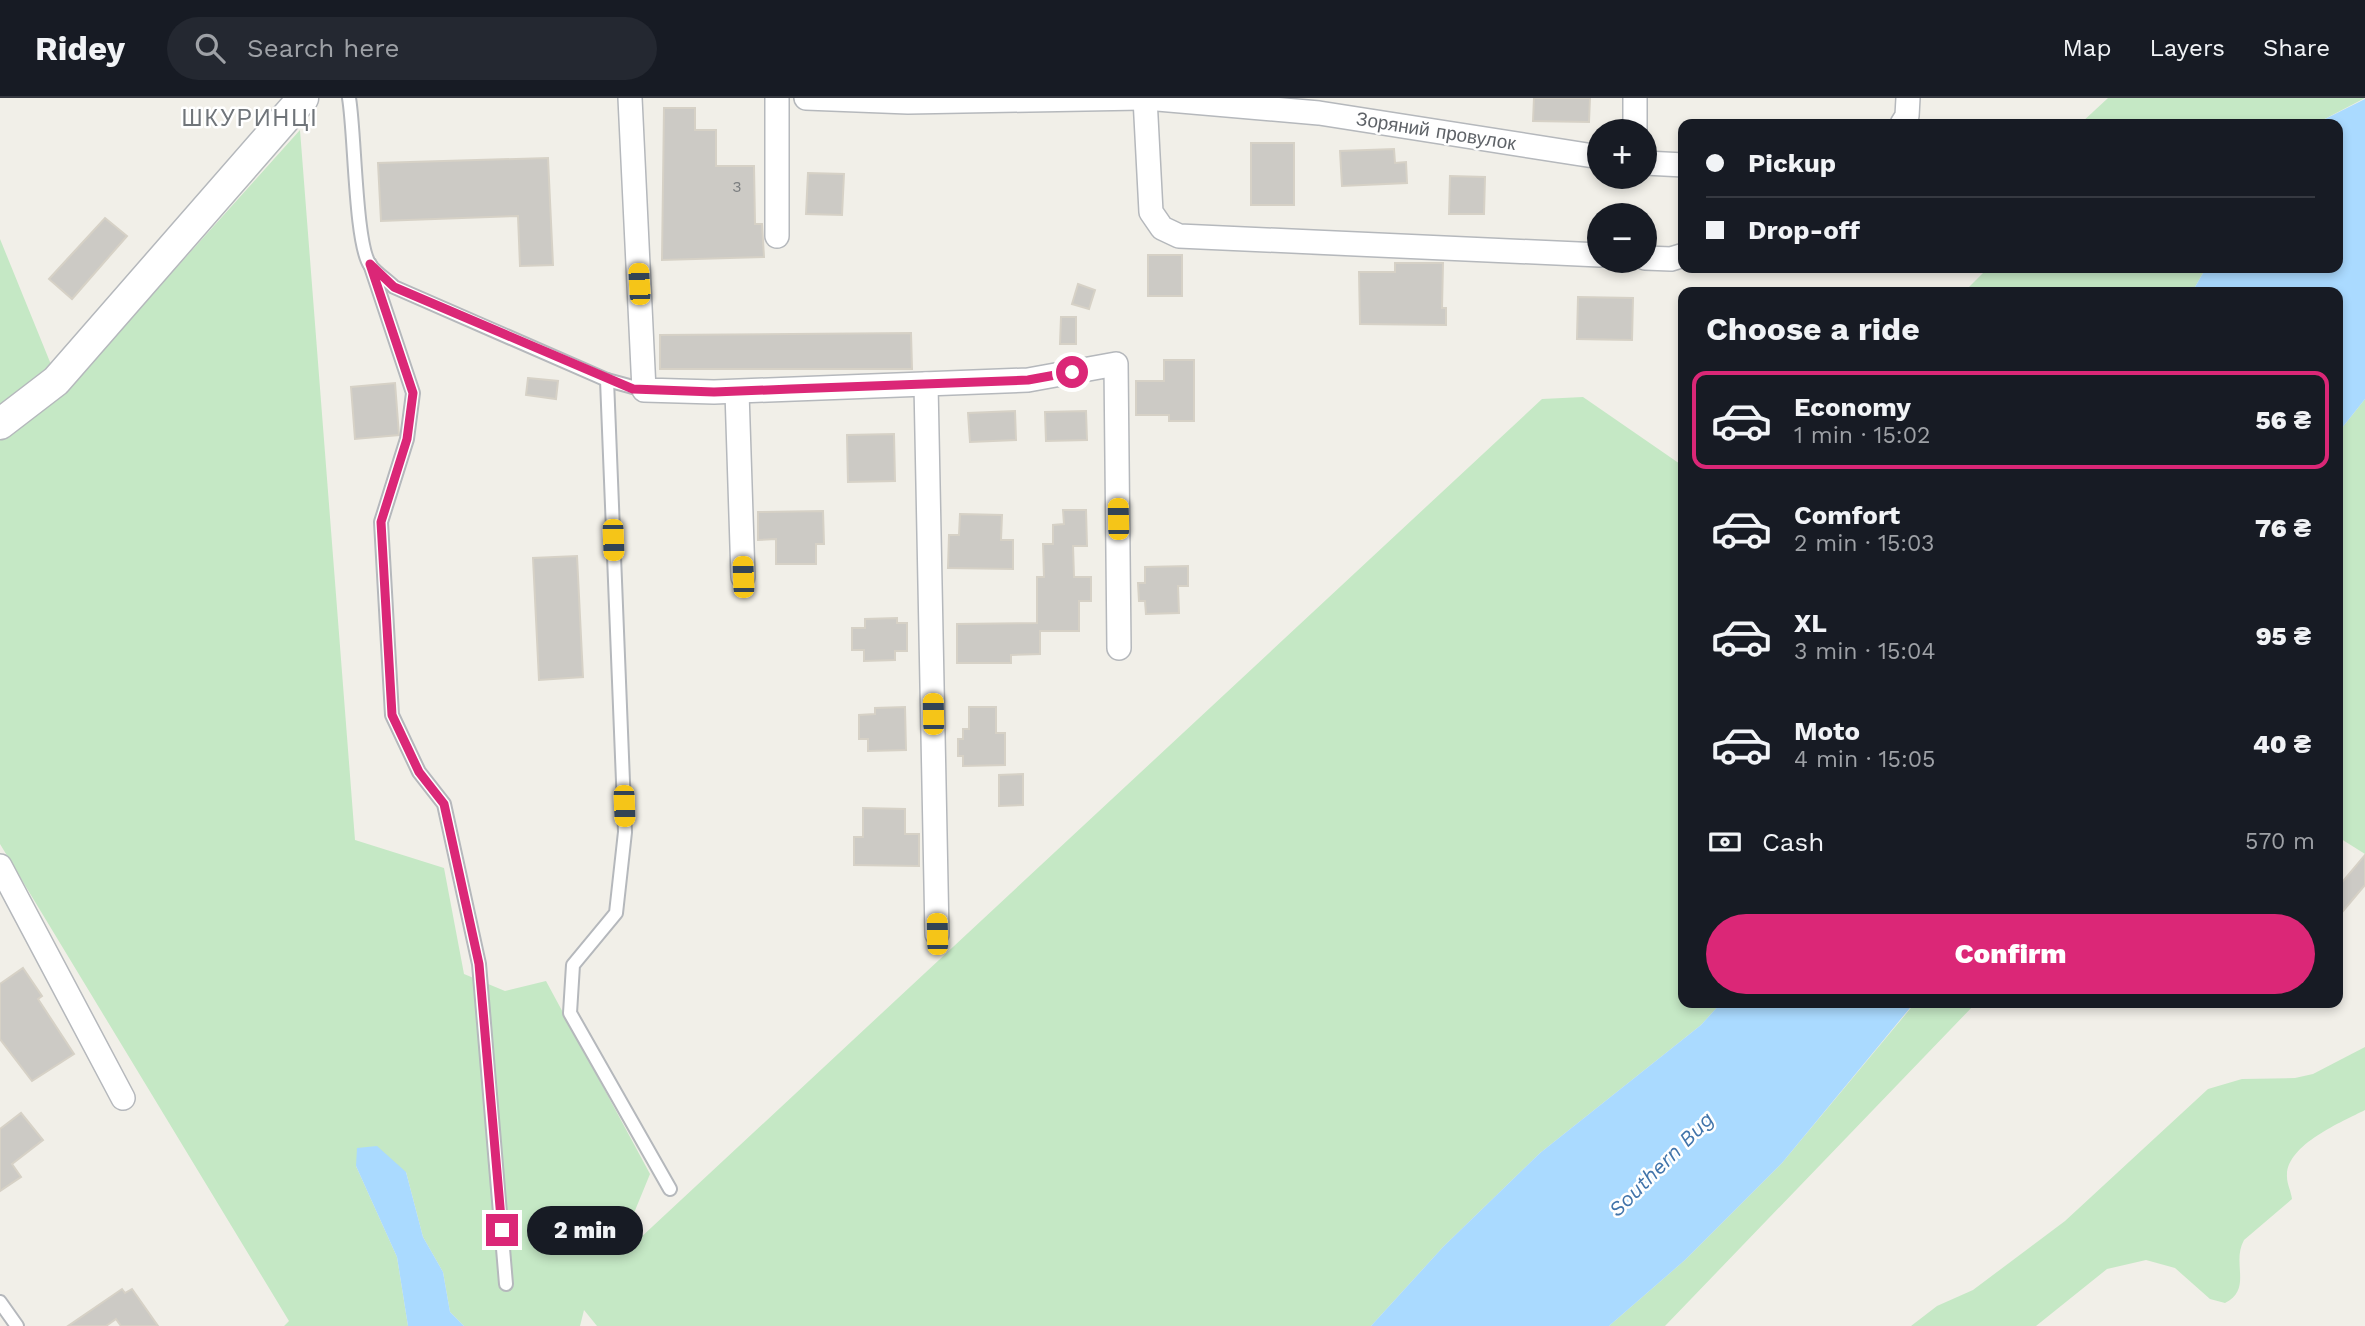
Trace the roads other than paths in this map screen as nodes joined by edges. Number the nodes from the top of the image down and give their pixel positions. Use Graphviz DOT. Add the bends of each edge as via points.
graph roads {
  1 [pos="303,98"];
  2 [pos="349,98"];
  3 [pos="630,98"];
  4 [pos="776,98"];
  5 [pos="806,98"];
  6 [pos="1144,98"];
  7 [pos="1635,98"];
  8 [pos="1908,98"];
  9 [pos="1318,105"];
  10 [pos="1635,119"];
  11 [pos="1905,119"];
  12 [pos="1587,155"];
  13 [pos="1657,164"];
  14 [pos="1678,165"];
  15 [pos="777,236"];
  16 [pos="1587,255"];
  17 [pos="1678,257"];
  18 [pos="1657,258"];
  19 [pos="370,264"];
  20 [pos="607,380"];
  21 [pos="926,384"];
  22 [pos="644,390"];
  23 [pos="737,391"];
  24 [pos="0,424"];
  25 [pos="743,577"];
  26 [pos="1119,649"];
  27 [pos="0,866"];
  28 [pos="937,934"];
  29 [pos="123,1098"];
  30 [pos="670,1189"];
  31 [pos="506,1284"];
  32 [pos="0,1302"];
  33 [pos="16,1326"];
  1 -- 24 [label="street" via="56,382"];
  2 -- 19 [label="lane" via="361,240"];
  3 -- 22 [label="street"];
  4 -- 15 [label="street"];
  5 -- 6 [label="street, Зоряний провулок" via="908,102"];
  6 -- 9 [label="street, Зоряний провулок"];
  6 -- 16 [label="street" via="1150,212 1162,228 1179,236"];
  7 -- 10 [label="street"];
  8 -- 11 [label="street"];
  9 -- 12 [label="street, Зоряний провулок"];
  13 -- 14 [label="street"];
  17 -- 18 [label="street"];
  19 -- 20 [label="lane" via="394,287"];
  19 -- 31 [label="lane" via="413,393 407,439 381,522 392,715 419,772 444,804 479,964"];
  20 -- 22 [label="lane"];
  20 -- 30 [label="lane" via="625,832 616,913 573,965 569,1013"];
  21 -- 23 [label="street"];
  21 -- 26 [label="street" via="1028,380 1116,364"];
  21 -- 28 [label="street"];
  22 -- 23 [label="street"];
  23 -- 25 [label="street"];
  27 -- 29 [label="street"];
  32 -- 33 [label="lane"];
}
